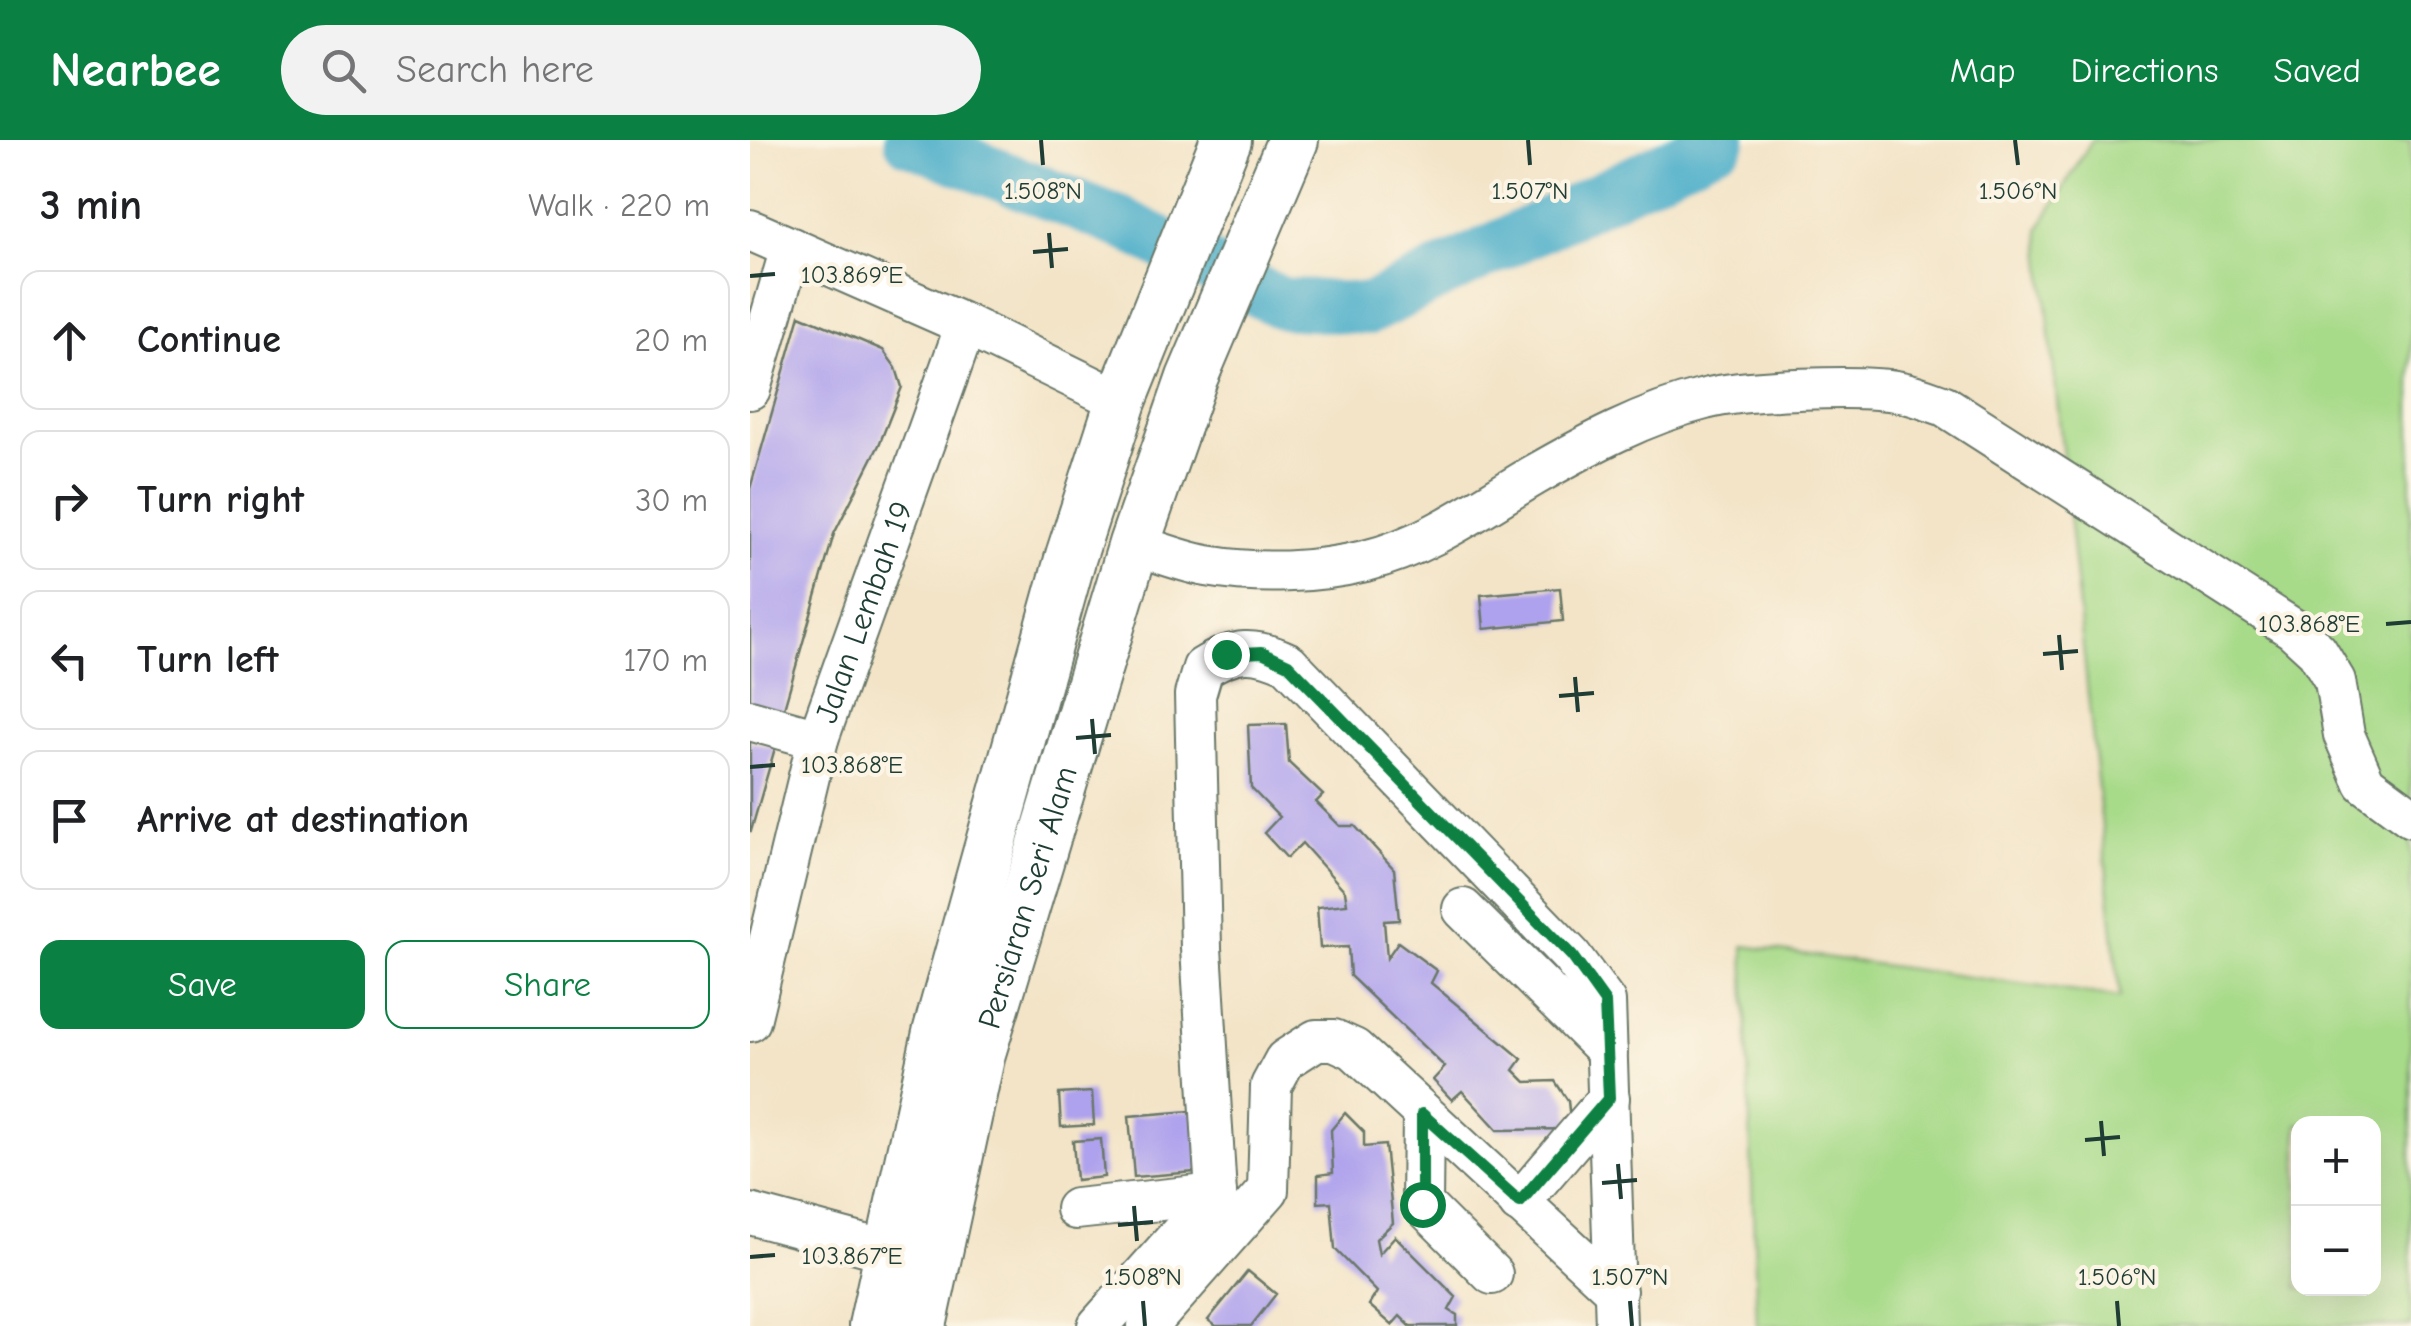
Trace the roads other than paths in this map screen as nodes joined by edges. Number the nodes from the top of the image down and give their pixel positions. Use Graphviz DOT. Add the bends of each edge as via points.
graph roads {
  1 [pos="1226,140"];
  2 [pos="1285,158"];
  3 [pos="750,230"];
  4 [pos="791,248"];
  5 [pos="966,325"];
  6 [pos="750,388"];
  7 [pos="1121,401"];
  8 [pos="1134,544"];
  9 [pos="750,720"];
  10 [pos="818,739"];
  11 [pos="2411,817"];
  12 [pos="1463,910"];
  13 [pos="750,1021"];
  14 [pos="1608,1051"];
  15 [pos="1609,1098"];
  16 [pos="1422,1114"];
  17 [pos="1216,1194"];
  18 [pos="1520,1202"];
  19 [pos="1076,1208"];
  20 [pos="750,1214"];
  21 [pos="912,1258"];
  22 [pos="1492,1274"];
  23 [pos="1616,1308"];
  24 [pos="874,1326"];
  25 [pos="921,1326"];
  26 [pos="1098,1326"];
  27 [pos="1148,1326"];
  1 -- 7 [label="main road, Persiaran Seri Alam"];
  2 -- 8 [label="main road, Persiaran Seri Alam" via="1192,378"];
  3 -- 4 [label="street"];
  4 -- 5 [label="street"];
  4 -- 6 [label="street"];
  5 -- 7 [label="street"];
  5 -- 10 [label="street, Jalan Lembah 19"];
  7 -- 21 [label="main road, Persiaran Seri Alam" via="938,1033"];
  8 -- 11 [label="street" via="1205,566 1254,570 1306,571 1366,561 1466,518 1645,418 1692,403 1828,390 1899,391 1945,406 2293,629 2335,681 2344,735 2364,783"];
  8 -- 21 [label="main road, Persiaran Seri Alam"];
  9 -- 10 [label="street"];
  10 -- 13 [label="street, Jalan Lembah 19"];
  12 -- 14 [label="street"];
  14 -- 15 [label="street"];
  14 -- 17 [label="street" via="1605,1002 1572,956 1288,664 1262,652 1226,654 1203,668 1195,695"];
  15 -- 18 [label="street"];
  15 -- 23 [label="street"];
  16 -- 18 [label="street"];
  16 -- 22 [label="street" via="1422,1204"];
  16 -- 27 [label="street" via="1354,1049 1316,1040 1298,1049 1272,1086 1268,1190"];
  17 -- 19 [label="street"];
  17 -- 26 [label="street"];
  18 -- 23 [label="street"];
  20 -- 21 [label="street"];
  21 -- 24 [label="main road, Persiaran Seri Alam"];
  21 -- 25 [label="main road, Persiaran Seri Alam"];
}
